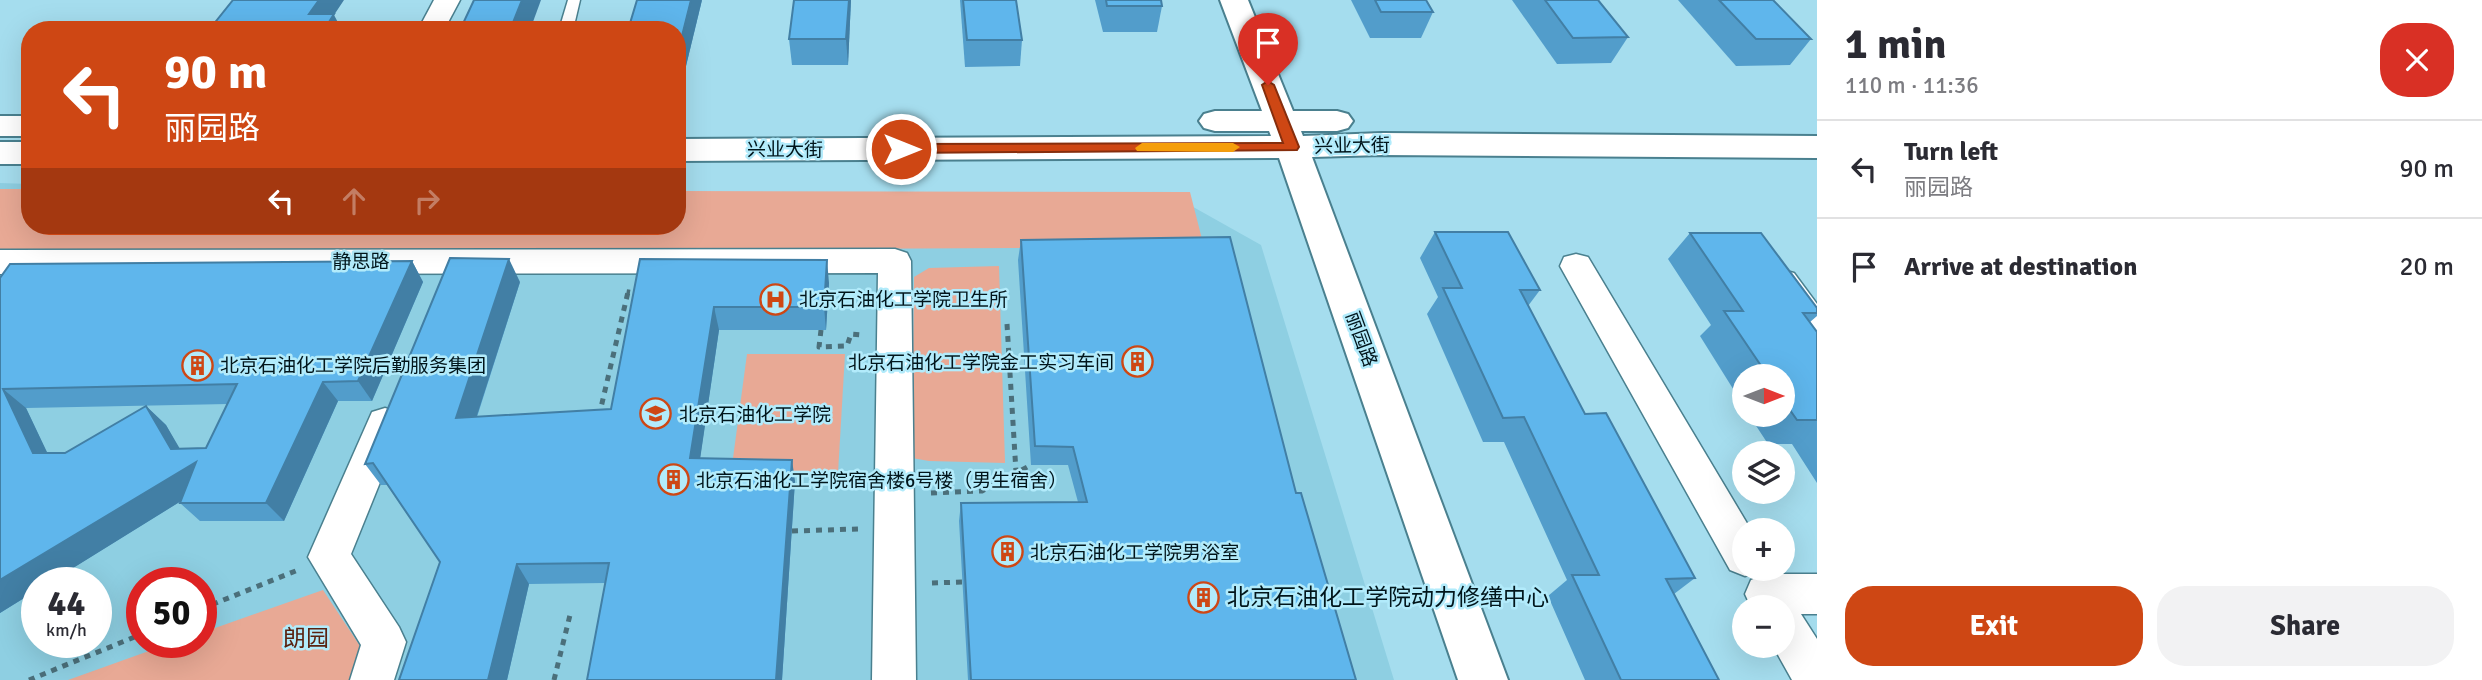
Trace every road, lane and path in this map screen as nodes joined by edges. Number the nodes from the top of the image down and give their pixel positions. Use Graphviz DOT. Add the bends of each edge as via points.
graph roads {
  1 [pos="447,0"];
  2 [pos="574,0"];
  3 [pos="1234,0"];
  4 [pos="436,21"];
  5 [pos="568,21"];
  6 [pos="1817,124"];
  7 [pos="686,125"];
  8 [pos="0,126"];
  9 [pos="21,126"];
  10 [pos="1287,134"];
  11 [pos="1817,147"];
  12 [pos="686,150"];
  13 [pos="0,153"];
  14 [pos="21,153"];
  15 [pos="1766,259"];
  16 [pos="635,260"];
  17 [pos="452,261"];
  18 [pos="0,262"];
  19 [pos="1576,266"];
  20 [pos="436,300"];
  21 [pos="1007,324"];
  22 [pos="821,330"];
  23 [pos="1817,330"];
  24 [pos="895,336"];
  25 [pos="398,390"];
  26 [pos="597,422"];
  27 [pos="1031,465"];
  28 [pos="1016,472"];
  29 [pos="895,512"];
  30 [pos="792,530"];
  31 [pos="1732,535"];
  32 [pos="329,557"];
  33 [pos="1817,594"];
  34 [pos="1795,596"];
  35 [pos="217,602"];
  36 [pos="571,611"];
  37 [pos="126,641"];
  38 [pos="1795,642"];
  39 [pos="29,680"];
  40 [pos="372,680"];
  41 [pos="554,680"];
  42 [pos="894,680"];
  43 [pos="1483,680"];
  44 [pos="1817,680"];
  1 -- 4 [label="street"];
  2 -- 5 [label="lane"];
  3 -- 10 [label="main road, 丽园路"];
  6 -- 10 [label="main road, 兴业大街"];
  7 -- 10 [label="main road, 兴业大街"];
  8 -- 9 [label="main road"];
  10 -- 11 [label="main road, 兴业大街" via="1381,144"];
  10 -- 12 [label="main road, 兴业大街"];
  10 -- 43 [label="main road, 丽园路"];
  13 -- 14 [label="main road"];
  15 -- 23 [label="street"];
  16 -- 17 [label="street, 静思路"];
  16 -- 24 [label="street, 静思路" via="895,261"];
  16 -- 26 [label="path"];
  17 -- 18 [label="street, 静思路"];
  17 -- 20 [label="street"];
  19 -- 31 [label="street"];
  21 -- 28 [label="path"];
  22 -- 24 [label="path" via="819,347 847,346 851,334"];
  24 -- 29 [label="street"];
  25 -- 32 [label="street"];
  27 -- 28 [label="path"];
  28 -- 29 [label="path" via="982,491"];
  29 -- 30 [label="path"];
  29 -- 42 [label="street"];
  32 -- 35 [label="path"];
  32 -- 40 [label="street" via="384,642"];
  33 -- 34 [label="street"];
  36 -- 41 [label="path"];
  37 -- 39 [label="path"];
  38 -- 44 [label="street"];
}
